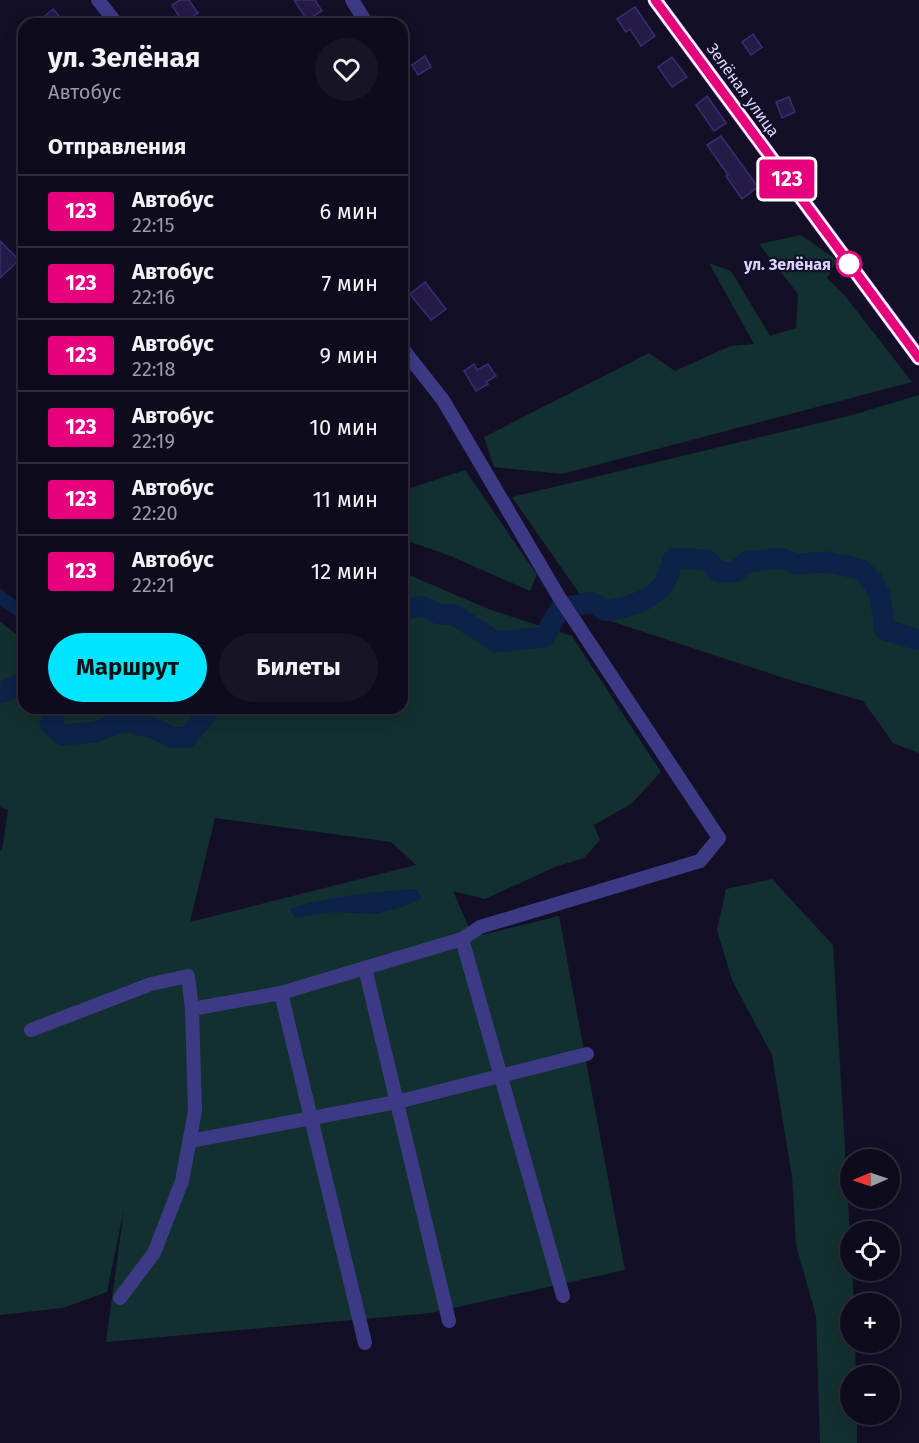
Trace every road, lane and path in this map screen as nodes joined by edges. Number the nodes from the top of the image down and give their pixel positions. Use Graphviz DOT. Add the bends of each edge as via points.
graph roads {
  1 [pos="98,0"];
  2 [pos="352,0"];
  3 [pos="655,0"];
  4 [pos="112,18"];
  5 [pos="362,18"];
  6 [pos="408,356"];
  7 [pos="919,358"];
  8 [pos="462,939"];
  9 [pos="365,968"];
  10 [pos="281,993"];
  11 [pos="192,1009"];
  12 [pos="31,1030"];
  13 [pos="588,1054"];
  14 [pos="501,1076"];
  15 [pos="397,1102"];
  16 [pos="311,1119"];
  17 [pos="190,1141"];
  18 [pos="563,1296"];
  19 [pos="120,1298"];
  20 [pos="449,1321"];
  21 [pos="365,1343"];
  1 -- 4 [label="street"];
  2 -- 5 [label="street"];
  3 -- 7 [label="main road, Зелёная улица"];
  6 -- 8 [label="street" via="443,400 559,597 719,838 700,861 480,927"];
  8 -- 9 [label="street"];
  8 -- 14 [label="street"];
  9 -- 10 [label="street"];
  9 -- 15 [label="street"];
  10 -- 11 [label="street"];
  10 -- 16 [label="street"];
  11 -- 12 [label="street" via="188,976 151,984"];
  11 -- 17 [label="street" via="195,1111"];
  13 -- 14 [label="street"];
  14 -- 15 [label="street"];
  14 -- 18 [label="street"];
  15 -- 16 [label="street"];
  15 -- 20 [label="street"];
  16 -- 17 [label="street"];
  16 -- 21 [label="street"];
  17 -- 19 [label="street" via="182,1181 154,1253"];
}
